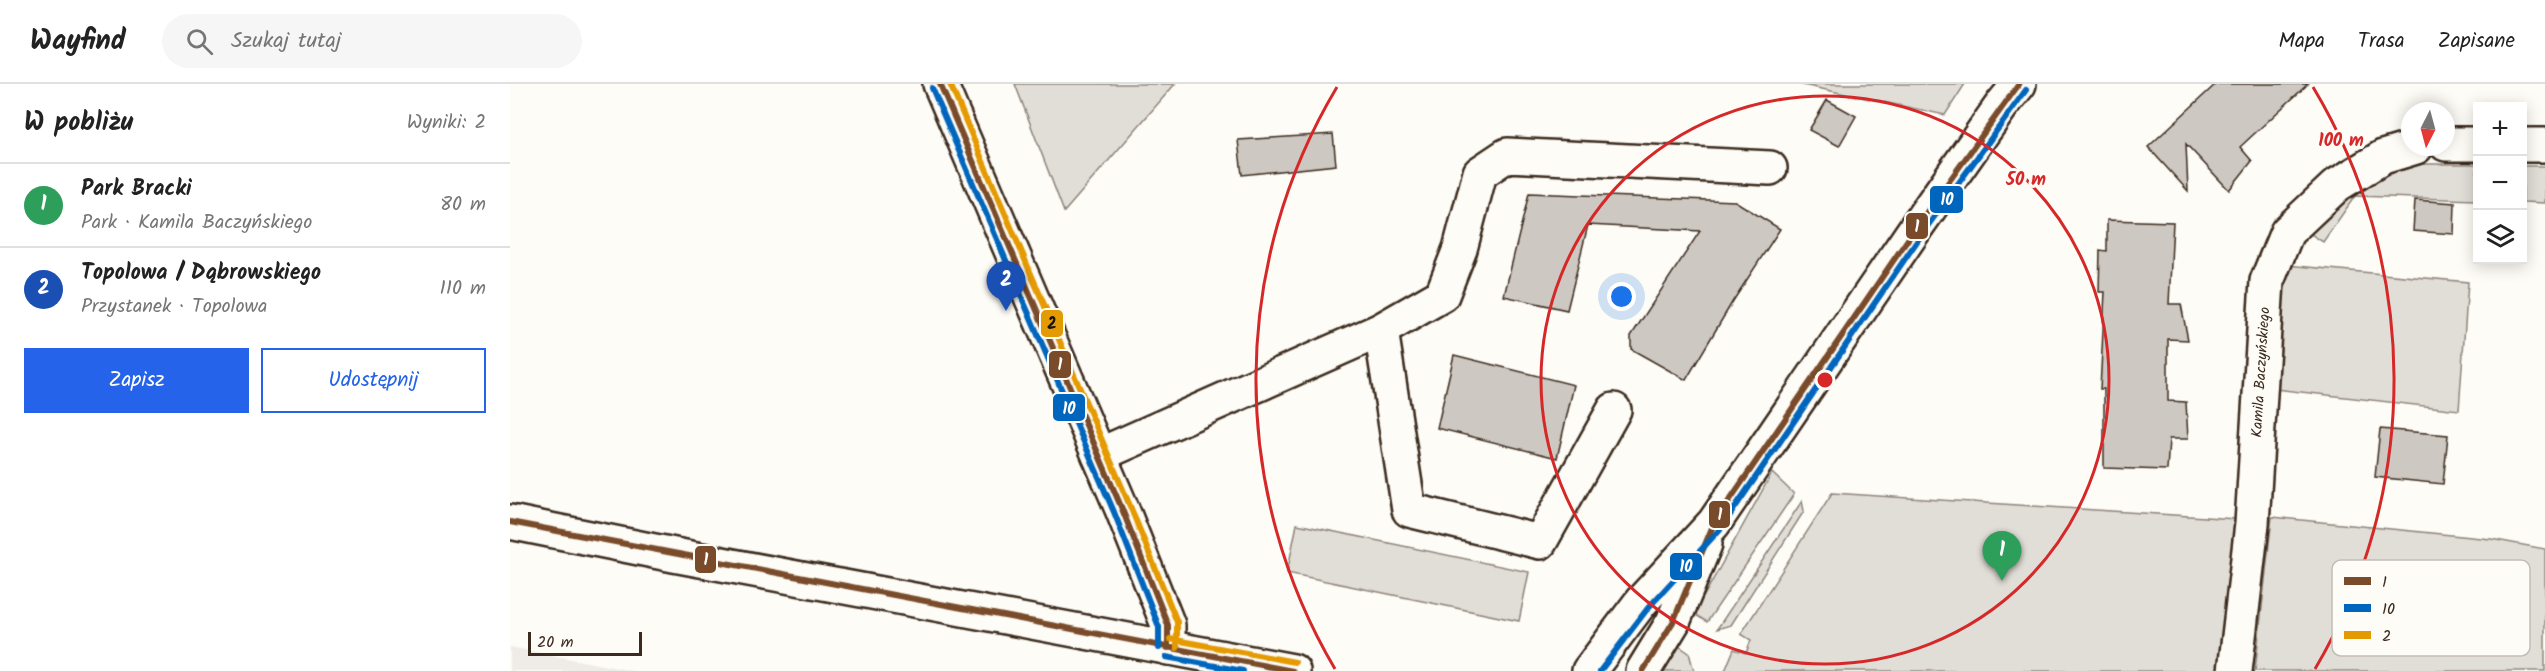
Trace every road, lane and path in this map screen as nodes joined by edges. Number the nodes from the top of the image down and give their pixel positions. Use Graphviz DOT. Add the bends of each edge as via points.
graph roads {
  1 [pos="940,84"];
  2 [pos="2019,84"];
  3 [pos="2455,144"];
  4 [pos="2473,144"];
  5 [pos="2527,145"];
  6 [pos="2545,146"];
  7 [pos="2401,152"];
  8 [pos="1770,168"];
  9 [pos="1381,330"];
  10 [pos="1614,410"];
  11 [pos="1099,455"];
  12 [pos="510,522"];
  13 [pos="1714,523"];
  14 [pos="1168,648"];
  15 [pos="1293,671"];
  16 [pos="1568,671"];
  17 [pos="1578,671"];
  18 [pos="1589,671"];
  19 [pos="1643,671"];
  20 [pos="2235,671"];
  1 -- 11 [label="street"];
  2 -- 13 [label="street" via="1925,214"];
  3 -- 4 [label="street"];
  5 -- 6 [label="street"];
  7 -- 20 [label="street, Kamila Baczyńskiego" via="2383,157 2337,185 2287,232 2267,281 2252,524"];
  8 -- 9 [label="street" via="1507,155 1480,173 1460,249 1442,295"];
  9 -- 10 [label="street" via="1409,510 1540,542"];
  9 -- 11 [label="street"];
  11 -- 14 [label="street" via="1168,625"];
  12 -- 14 [label="street"];
  13 -- 18 [label="street" via="1641,603"];
  13 -- 19 [label="street" via="1673,622"];
  14 -- 15 [label="street"];
  16 -- 17 [label="street"];
}
